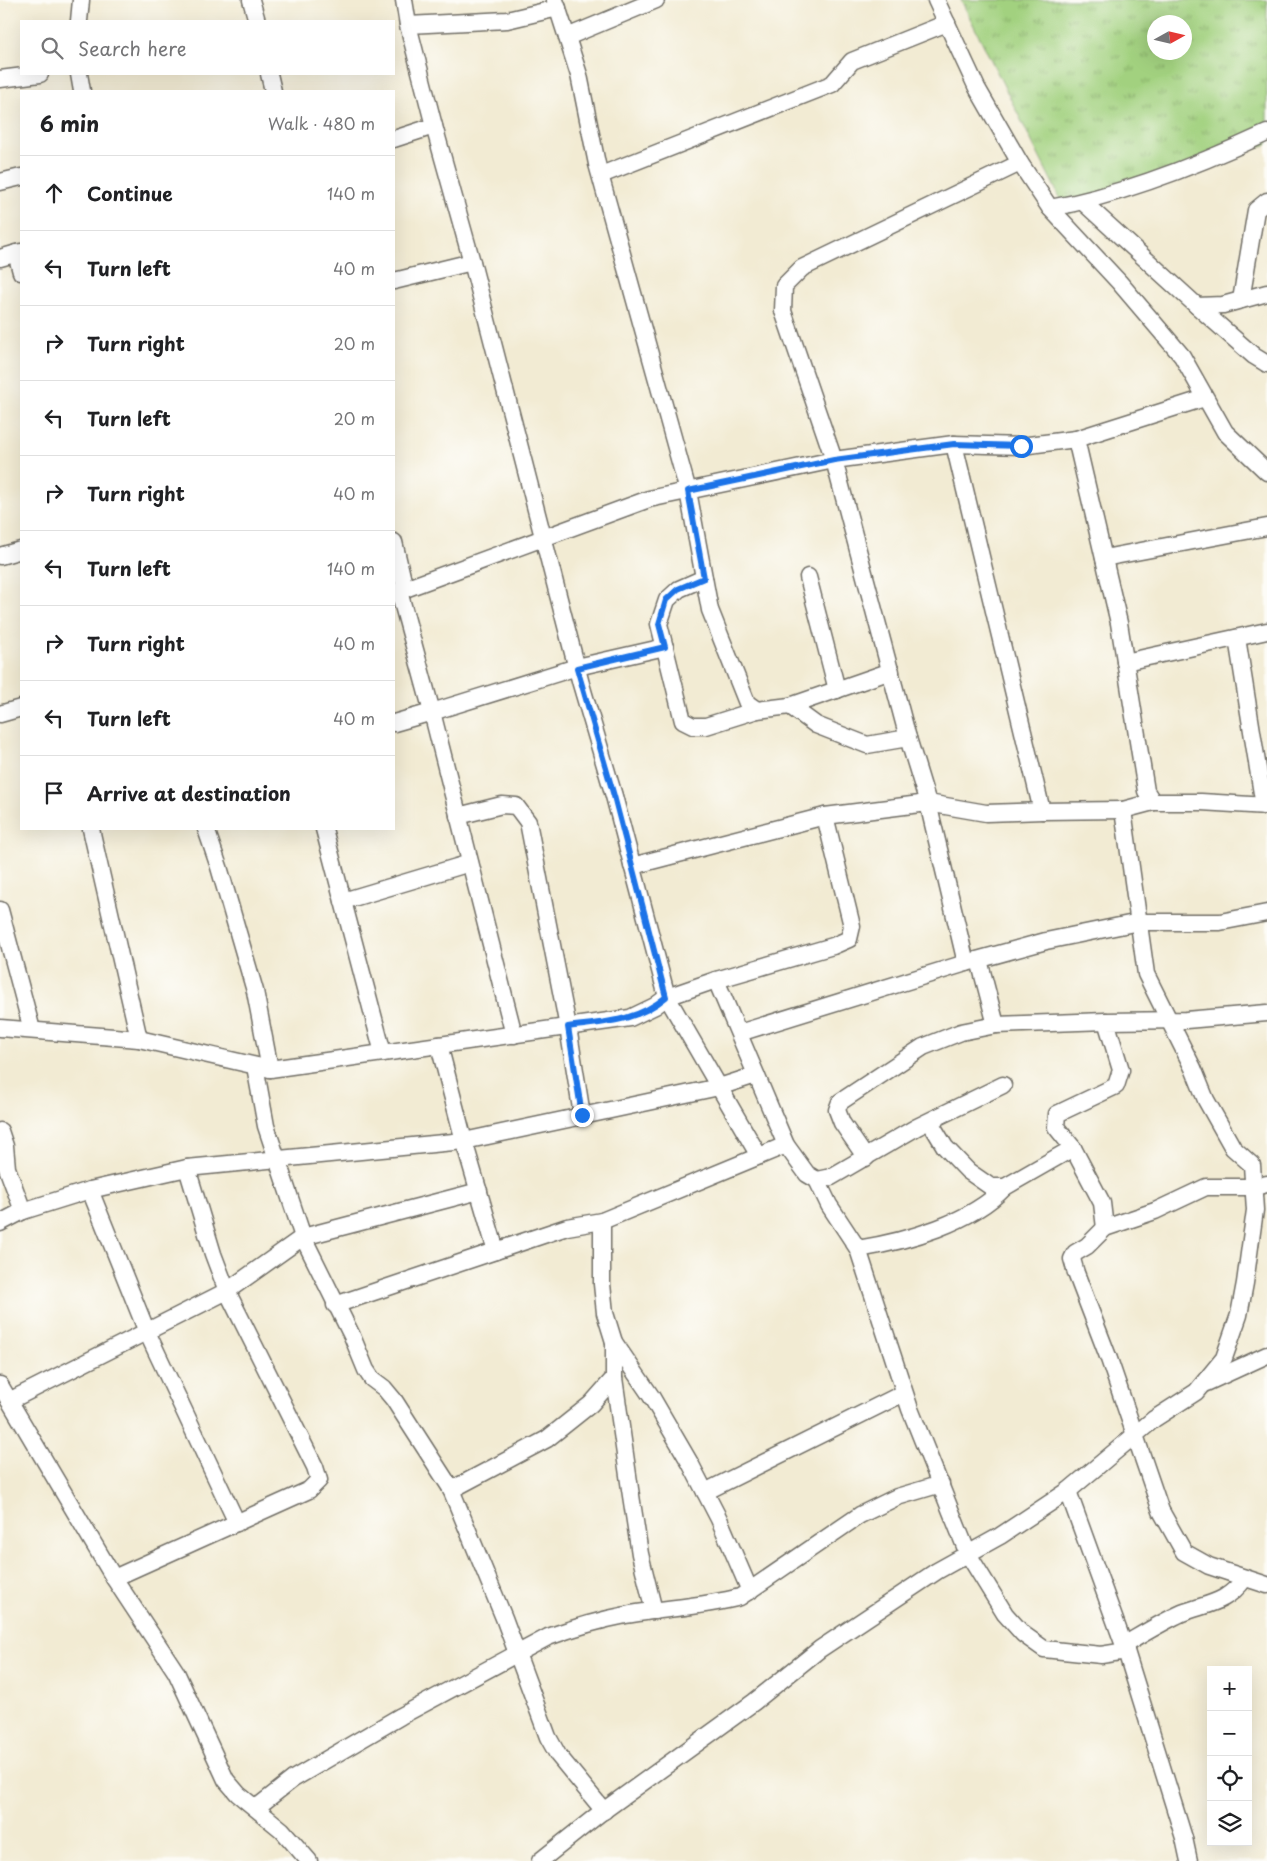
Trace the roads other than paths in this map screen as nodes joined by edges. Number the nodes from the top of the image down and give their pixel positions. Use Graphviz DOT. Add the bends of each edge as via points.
graph roads {
  1 [pos="81,0"];
  2 [pos="252,0"];
  3 [pos="404,0"];
  4 [pos="656,0"];
  5 [pos="936,0"];
  6 [pos="557,4"];
  7 [pos="78,20"];
  8 [pos="257,20"];
  9 [pos="947,24"];
  10 [pos="408,25"];
  11 [pos="567,37"];
  12 [pos="32,75"];
  13 [pos="80,75"];
  14 [pos="269,75"];
  15 [pos="0,79"];
  16 [pos="82,90"];
  17 [pos="273,90"];
  18 [pos="434,126"];
  19 [pos="1267,134"];
  20 [pos="395,139"];
  21 [pos="1020,163"];
  22 [pos="601,175"];
  23 [pos="20,177"];
  24 [pos="0,182"];
  25 [pos="1267,201"];
  26 [pos="1083,202"];
  27 [pos="1050,208"];
  28 [pos="19,252"];
  29 [pos="0,258"];
  30 [pos="472,262"];
  31 [pos="395,281"];
  32 [pos="1267,293"];
  33 [pos="1242,300"];
  34 [pos="1197,306"];
  35 [pos="1267,364"];
  36 [pos="1205,398"];
  37 [pos="1076,439"];
  38 [pos="954,444"];
  39 [pos="834,460"];
  40 [pos="1267,472"];
  41 [pos="688,491"];
  42 [pos="1267,527"];
  43 [pos="544,538"];
  44 [pos="20,550"];
  45 [pos="395,552"];
  46 [pos="0,556"];
  47 [pos="1104,558"];
  48 [pos="808,576"];
  49 [pos="704,578"];
  50 [pos="399,591"];
  51 [pos="1267,631"];
  52 [pos="1236,638"];
  53 [pos="665,647"];
  54 [pos="1125,662"];
  55 [pos="577,668"];
  56 [pos="891,671"];
  57 [pos="837,690"];
  58 [pos="790,706"];
  59 [pos="20,708"];
  60 [pos="757,710"];
  61 [pos="432,712"];
  62 [pos="0,714"];
  63 [pos="395,723"];
  64 [pos="908,738"];
  65 [pos="1153,802"];
  66 [pos="928,803"];
  67 [pos="1265,806"];
  68 [pos="1123,810"];
  69 [pos="1042,811"];
  70 [pos="458,816"];
  71 [pos="826,816"];
  72 [pos="91,830"];
  73 [pos="206,830"];
  74 [pos="324,830"];
  75 [pos="470,863"];
  76 [pos="632,866"];
  77 [pos="343,901"];
  78 [pos="0,910"];
  79 [pos="1267,913"];
  80 [pos="1139,922"];
  81 [pos="972,961"];
  82 [pos="716,980"];
  83 [pos="666,997"];
  84 [pos="1267,1013"];
  85 [pos="1106,1021"];
  86 [pos="1169,1021"];
  87 [pos="996,1025"];
  88 [pos="568,1027"];
  89 [pos="0,1028"];
  90 [pos="32,1030"];
  91 [pos="738,1033"];
  92 [pos="514,1034"];
  93 [pos="139,1039"];
  94 [pos="438,1045"];
  95 [pos="383,1053"];
  96 [pos="263,1067"];
  97 [pos="756,1076"];
  98 [pos="1003,1085"];
  99 [pos="719,1087"];
  100 [pos="582,1115"];
  101 [pos="930,1122"];
  102 [pos="0,1131"];
  103 [pos="464,1141"];
  104 [pos="786,1145"];
  105 [pos="1073,1148"];
  106 [pos="758,1156"];
  107 [pos="866,1158"];
  108 [pos="277,1160"];
  109 [pos="186,1168"];
  110 [pos="817,1180"];
  111 [pos="1261,1185"];
  112 [pos="1005,1186"];
  113 [pos="90,1190"];
  114 [pos="479,1191"];
  115 [pos="23,1211"];
  116 [pos="602,1221"];
  117 [pos="0,1223"];
  118 [pos="1105,1228"];
  119 [pos="303,1237"];
  120 [pos="858,1248"];
  121 [pos="496,1251"];
  122 [pos="227,1291"];
  123 [pos="335,1305"];
  124 [pos="147,1332"];
  125 [pos="614,1342"];
  126 [pos="1267,1355"];
  127 [pos="614,1378"];
  128 [pos="1204,1384"];
  129 [pos="0,1385"];
  130 [pos="904,1393"];
  131 [pos="9,1401"];
  132 [pos="1134,1436"];
  133 [pos="941,1484"];
  134 [pos="451,1490"];
  135 [pos="1068,1491"];
  136 [pos="705,1492"];
  137 [pos="237,1523"];
  138 [pos="968,1554"];
  139 [pos="114,1578"];
  140 [pos="1244,1578"];
  141 [pos="1267,1585"];
  142 [pos="750,1590"];
  143 [pos="654,1611"];
  144 [pos="1125,1648"];
  145 [pos="518,1654"];
  146 [pos="256,1808"];
  147 [pos="604,1811"];
  148 [pos="309,1861"];
  149 [pos="540,1861"];
  150 [pos="1189,1861"];
  1 -- 7 [label="street"];
  2 -- 8 [label="street"];
  3 -- 10 [label="street"];
  4 -- 11 [label="street"];
  5 -- 9 [label="street"];
  6 -- 10 [label="street" via="507,20"];
  6 -- 11 [label="street"];
  9 -- 21 [label="street" via="977,88"];
  9 -- 22 [label="street" via="852,61 832,84"];
  10 -- 18 [label="street"];
  11 -- 22 [label="street" via="580,75"];
  12 -- 15 [label="street"];
  13 -- 16 [label="street"];
  14 -- 17 [label="street"];
  18 -- 20 [label="street"];
  18 -- 30 [label="street"];
  19 -- 26 [label="street" via="1202,162"];
  21 -- 27 [label="street"];
  21 -- 39 [label="street" via="802,268 784,286 783,311"];
  22 -- 41 [label="street"];
  23 -- 24 [label="street"];
  25 -- 33 [label="street" via="1256,210"];
  26 -- 27 [label="street"];
  26 -- 34 [label="street"];
  27 -- 36 [label="street" via="1182,356"];
  28 -- 29 [label="street"];
  30 -- 31 [label="street"];
  30 -- 43 [label="street"];
  32 -- 33 [label="street"];
  33 -- 34 [label="street"];
  34 -- 35 [label="street"];
  36 -- 37 [label="street"];
  36 -- 40 [label="street" via="1225,432"];
  37 -- 38 [label="street" via="1021,446"];
  37 -- 47 [label="street"];
  38 -- 39 [label="street"];
  38 -- 69 [label="street"];
  39 -- 41 [label="street"];
  39 -- 56 [label="street"];
  41 -- 43 [label="street" via="649,499"];
  41 -- 49 [label="street"];
  42 -- 47 [label="street"];
  43 -- 50 [label="street"];
  43 -- 55 [label="street"];
  44 -- 46 [label="street"];
  45 -- 50 [label="street"];
  47 -- 54 [label="street"];
  48 -- 57 [label="street"];
  49 -- 53 [label="street" via="678,589 666,600 659,624"];
  49 -- 60 [label="street" via="710,610 747,702"];
  50 -- 61 [label="street"];
  51 -- 52 [label="street"];
  52 -- 54 [label="street"];
  52 -- 67 [label="street"];
  53 -- 55 [label="street"];
  53 -- 60 [label="street" via="683,721 693,726 706,726"];
  54 -- 65 [label="street" via="1146,791"];
  55 -- 61 [label="street"];
  55 -- 76 [label="street"];
  56 -- 57 [label="street"];
  56 -- 64 [label="street"];
  57 -- 58 [label="street"];
  58 -- 60 [label="street"];
  58 -- 64 [label="street" via="816,725 867,745"];
  59 -- 62 [label="street"];
  61 -- 63 [label="street"];
  61 -- 70 [label="street"];
  64 -- 66 [label="street"];
  65 -- 67 [label="street"];
  65 -- 68 [label="street"];
  66 -- 69 [label="street" via="986,813"];
  66 -- 71 [label="street"];
  66 -- 81 [label="street"];
  68 -- 69 [label="street"];
  68 -- 80 [label="street"];
  70 -- 75 [label="street"];
  70 -- 88 [label="street" via="502,805 516,806 528,822"];
  71 -- 76 [label="street"];
  71 -- 82 [label="street" via="852,926 849,939"];
  72 -- 93 [label="street"];
  73 -- 96 [label="street" via="255,991"];
  74 -- 77 [label="street"];
  75 -- 77 [label="street"];
  75 -- 92 [label="street"];
  76 -- 83 [label="street"];
  77 -- 95 [label="street"];
  78 -- 90 [label="street"];
  79 -- 80 [label="street" via="1220,922"];
  80 -- 81 [label="street" via="1046,941"];
  80 -- 86 [label="street" via="1146,974"];
  81 -- 87 [label="street"];
  81 -- 91 [label="street"];
  82 -- 83 [label="street"];
  82 -- 91 [label="street"];
  83 -- 88 [label="street" via="630,1018"];
  83 -- 99 [label="street"];
  84 -- 86 [label="street"];
  85 -- 86 [label="street"];
  85 -- 87 [label="street"];
  85 -- 105 [label="street" via="1121,1070 1116,1086 1057,1114 1056,1127"];
  86 -- 111 [label="street" via="1206,1100 1233,1148 1252,1165"];
  87 -- 107 [label="street" via="961,1032 924,1047 840,1102 837,1110 842,1123"];
  88 -- 92 [label="street"];
  88 -- 100 [label="street"];
  89 -- 90 [label="street"];
  90 -- 93 [label="street"];
  91 -- 97 [label="street"];
  92 -- 94 [label="street"];
  93 -- 96 [label="street"];
  94 -- 95 [label="street"];
  94 -- 103 [label="street"];
  95 -- 96 [label="street"];
  96 -- 108 [label="street" via="266,1126"];
  97 -- 99 [label="street"];
  97 -- 104 [label="street"];
  98 -- 101 [label="street"];
  99 -- 100 [label="street"];
  99 -- 106 [label="street"];
  100 -- 103 [label="street"];
  101 -- 107 [label="street"];
  101 -- 112 [label="street" via="946,1147 968,1171 991,1187"];
  102 -- 115 [label="street" via="6,1146 7,1168"];
  103 -- 108 [label="street"];
  103 -- 114 [label="street"];
  104 -- 106 [label="street"];
  104 -- 110 [label="street" via="807,1174"];
  105 -- 112 [label="street"];
  105 -- 118 [label="street" via="1102,1203"];
  106 -- 116 [label="street"];
  107 -- 110 [label="street" via="831,1177"];
  108 -- 109 [label="street"];
  108 -- 119 [label="street"];
  109 -- 113 [label="street"];
  109 -- 122 [label="street"];
  110 -- 120 [label="street" via="829,1205"];
  111 -- 118 [label="street" via="1206,1187 1155,1211"];
  111 -- 128 [label="street" via="1238,1315 1224,1358"];
  112 -- 120 [label="street" via="995,1198 937,1229"];
  113 -- 115 [label="street"];
  113 -- 124 [label="street"];
  114 -- 119 [label="street"];
  114 -- 121 [label="street"];
  115 -- 117 [label="street"];
  116 -- 121 [label="street" via="567,1227"];
  116 -- 125 [label="street" via="602,1284 605,1313"];
  118 -- 132 [label="street" via="1087,1246 1075,1252 1072,1259"];
  119 -- 122 [label="street"];
  119 -- 123 [label="street"];
  120 -- 130 [label="street"];
  121 -- 123 [label="street"];
  122 -- 124 [label="street"];
  122 -- 137 [label="street" via="319,1480 309,1490"];
  123 -- 134 [label="street" via="369,1374 394,1400"];
  124 -- 131 [label="street"];
  124 -- 137 [label="street"];
  125 -- 127 [label="street"];
  125 -- 136 [label="street" via="651,1396"];
  126 -- 128 [label="street"];
  127 -- 134 [label="street" via="591,1404 547,1439"];
  127 -- 143 [label="street" via="640,1554"];
  128 -- 132 [label="street"];
  129 -- 131 [label="street"];
  130 -- 133 [label="street"];
  130 -- 136 [label="street"];
  131 -- 139 [label="street"];
  132 -- 135 [label="street"];
  132 -- 140 [label="street" via="1161,1511 1184,1552 1209,1566"];
  133 -- 138 [label="street"];
  133 -- 142 [label="street" via="896,1497 860,1515"];
  134 -- 145 [label="street"];
  135 -- 138 [label="street"];
  135 -- 144 [label="street"];
  136 -- 142 [label="street"];
  137 -- 139 [label="street"];
  138 -- 144 [label="street" via="1005,1614 1044,1650 1101,1655"];
  138 -- 147 [label="street" via="820,1649 754,1702"];
  139 -- 146 [label="street" via="176,1672 226,1780"];
  140 -- 141 [label="street"];
  140 -- 144 [label="street" via="1237,1589 1222,1600 1183,1613"];
  142 -- 143 [label="street" via="740,1597 721,1602"];
  143 -- 145 [label="street" via="568,1629"];
  144 -- 150 [label="street"];
  145 -- 146 [label="street" via="401,1716 293,1779"];
  145 -- 147 [label="street" via="548,1737 562,1760"];
  146 -- 148 [label="street" via="282,1830"];
  147 -- 149 [label="street"];
}
